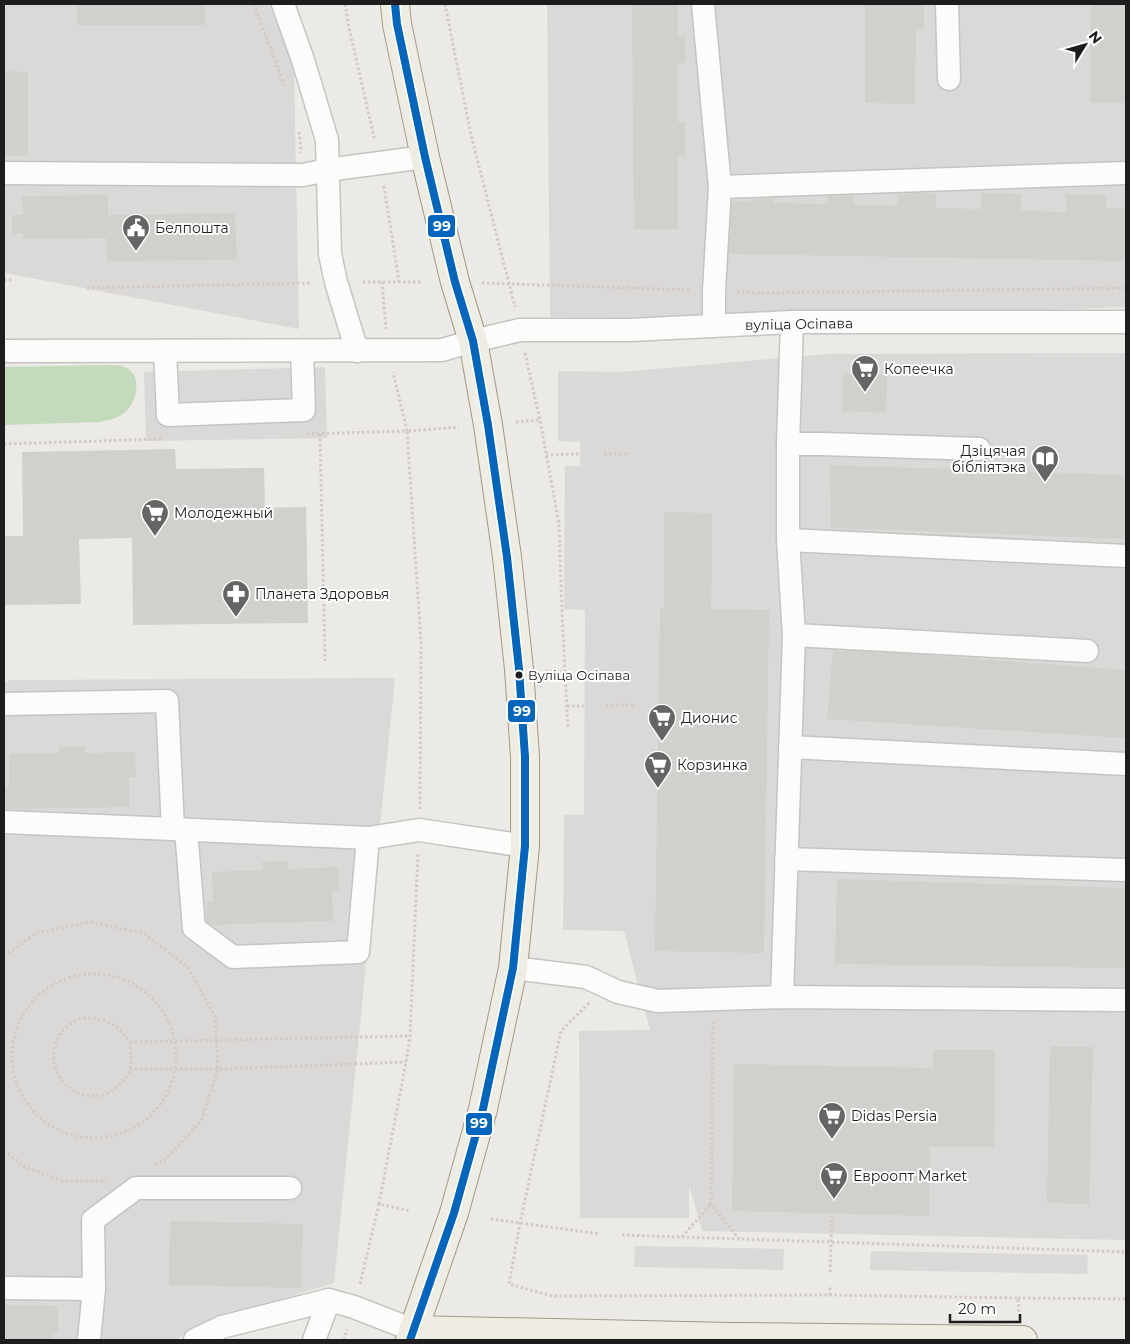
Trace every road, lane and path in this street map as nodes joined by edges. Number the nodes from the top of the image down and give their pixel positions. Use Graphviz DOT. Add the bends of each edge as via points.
graph roads {
  1 [pos="254,4"];
  2 [pos="283,4"];
  3 [pos="345,4"];
  4 [pos="394,4"];
  5 [pos="445,4"];
  6 [pos="702,4"];
  7 [pos="947,4"];
  8 [pos="949,79"];
  9 [pos="284,86"];
  10 [pos="299,130"];
  11 [pos="378,149"];
  12 [pos="424,157"];
  13 [pos="327,170"];
  14 [pos="4,173"];
  15 [pos="1126,173"];
  16 [pos="303,175"];
  17 [pos="383,177"];
  18 [pos="720,187"];
  19 [pos="4,280"];
  20 [pos="13,280"];
  21 [pos="363,282"];
  22 [pos="399,282"];
  23 [pos="423,282"];
  24 [pos="481,282"];
  25 [pos="311,283"];
  26 [pos="510,283"];
  27 [pos="87,288"];
  28 [pos="1126,288"];
  29 [pos="714,291"];
  30 [pos="516,313"];
  31 [pos="792,322"];
  32 [pos="1126,322"];
  33 [pos="714,326"];
  34 [pos="473,341"];
  35 [pos="524,350"];
  36 [pos="4,351"];
  37 [pos="165,351"];
  38 [pos="302,351"];
  39 [pos="357,351"];
  40 [pos="540,420"];
  41 [pos="516,422"];
  42 [pos="459,427"];
  43 [pos="320,434"];
  44 [pos="788,444"];
  45 [pos="979,449"];
  46 [pos="580,454"];
  47 [pos="604,454"];
  48 [pos="630,454"];
  49 [pos="546,455"];
  50 [pos="788,540"];
  51 [pos="1126,556"];
  52 [pos="794,635"];
  53 [pos="1087,651"];
  54 [pos="325,661"];
  55 [pos="4,704"];
  56 [pos="606,705"];
  57 [pos="635,705"];
  58 [pos="567,706"];
  59 [pos="584,706"];
  60 [pos="568,728"];
  61 [pos="790,747"];
  62 [pos="1126,764"];
  63 [pos="4,822"];
  64 [pos="180,829"];
  65 [pos="419,830"];
  66 [pos="368,838"];
  67 [pos="525,846"];
  68 [pos="786,859"];
  69 [pos="1126,870"];
  70 [pos="4,956"];
  71 [pos="513,968"];
  72 [pos="782,997"];
  73 [pos="1126,1000"];
  74 [pos="588,1004"];
  75 [pos="713,1018"];
  76 [pos="410,1036"];
  77 [pos="216,1040"];
  78 [pos="175,1041"];
  79 [pos="130,1042"];
  80 [pos="406,1062"];
  81 [pos="176,1069"];
  82 [pos="218,1069"];
  83 [pos="130,1070"];
  84 [pos="4,1150"];
  85 [pos="148,1167"];
  86 [pos="116,1181"];
  87 [pos="290,1188"];
  88 [pos="380,1204"];
  89 [pos="711,1204"];
  90 [pos="411,1211"];
  91 [pos="832,1214"];
  92 [pos="491,1219"];
  93 [pos="520,1223"];
  94 [pos="600,1234"];
  95 [pos="622,1235"];
  96 [pos="681,1237"];
  97 [pos="739,1239"];
  98 [pos="831,1242"];
  99 [pos="1126,1252"];
  100 [pos="830,1272"];
  101 [pos="830,1285"];
  102 [pos="4,1288"];
  103 [pos="94,1289"];
  104 [pos="830,1295"];
  105 [pos="1018,1298"];
  106 [pos="329,1300"];
  107 [pos="1126,1300"];
  108 [pos="354,1307"];
  109 [pos="1021,1328"];
  110 [pos="223,1334"];
  111 [pos="412,1335"];
  112 [pos="626,1337"];
  113 [pos="730,1339"];
  114 [pos="89,1340"];
  115 [pos="195,1340"];
  116 [pos="314,1340"];
  117 [pos="344,1340"];
  118 [pos="979,1340"];
  1 -- 9 [label="path"];
  2 -- 13 [label="street" via="327,140"];
  3 -- 11 [label="path"];
  4 -- 12 [label="main road"];
  5 -- 26 [label="path" via="471,135"];
  6 -- 18 [label="street"];
  7 -- 8 [label="street"];
  10 -- 16 [label="path"];
  12 -- 13 [label="street"];
  12 -- 34 [label="main road"];
  13 -- 16 [label="street"];
  13 -- 39 [label="street" via="330,254"];
  14 -- 16 [label="street"];
  15 -- 18 [label="street"];
  17 -- 22 [label="path"];
  18 -- 29 [label="street"];
  19 -- 20 [label="path"];
  21 -- 22 [label="path"];
  22 -- 23 [label="path"];
  24 -- 26 [label="path"];
  25 -- 27 [label="path"];
  26 -- 29 [label="path"];
  26 -- 30 [label="path"];
  28 -- 29 [label="path"];
  29 -- 33 [label="street"];
  31 -- 32 [label="street, вуліца Осіпава"];
  31 -- 33 [label="street, вуліца Осіпава"];
  31 -- 44 [label="street"];
  33 -- 34 [label="street, вуліца Осіпава" via="520,330"];
  34 -- 39 [label="street, вуліца Осіпава" via="442,350"];
  34 -- 67 [label="main road" via="508,566 519,669 525,757"];
  35 -- 40 [label="path"];
  36 -- 37 [label="street, вуліца Осіпава"];
  37 -- 38 [label="street, вуліца Осіпава"];
  37 -- 38 [label="street" via="168,415 304,410"];
  38 -- 39 [label="street, вуліца Осіпава"];
  40 -- 41 [label="path"];
  40 -- 49 [label="path"];
  42 -- 65 [label="path" via="407,432 421,643"];
  43 -- 54 [label="path"];
  44 -- 45 [label="street"];
  44 -- 50 [label="street"];
  46 -- 49 [label="path"];
  47 -- 48 [label="path"];
  49 -- 58 [label="path" via="559,524"];
  50 -- 51 [label="street"];
  50 -- 52 [label="street"];
  52 -- 53 [label="street"];
  52 -- 61 [label="street"];
  55 -- 64 [label="street" via="167,701"];
  56 -- 57 [label="path"];
  58 -- 59 [label="path"];
  58 -- 60 [label="path"];
  61 -- 62 [label="street"];
  61 -- 68 [label="street"];
  63 -- 64 [label="street"];
  64 -- 66 [label="street"];
  64 -- 66 [label="street" via="194,928 233,958 358,952"];
  65 -- 66 [label="street"];
  65 -- 67 [label="street"];
  65 -- 76 [label="path"];
  67 -- 71 [label="main road"];
  68 -- 69 [label="street"];
  68 -- 72 [label="street"];
  70 -- 77 [label="path" via="36,933 91,922 145,934 188,968 215,1016"];
  71 -- 72 [label="street" via="586,978 618,992 658,1001"];
  71 -- 111 [label="main road" via="483,1109 460,1194"];
  72 -- 73 [label="street"];
  74 -- 93 [label="path" via="561,1031"];
  75 -- 89 [label="path"];
  76 -- 77 [label="path"];
  76 -- 80 [label="path"];
  77 -- 78 [label="path"];
  77 -- 82 [label="path"];
  78 -- 79 [label="path"];
  78 -- 81 [label="path"];
  78 -- 81 [label="path" via="161,1007 138,985 107,974 74,975 45,988 23,1012 12,1042 12,1074 25,1102 47,1125 75,1137 109,1138 140,1125 164,1101"];
  79 -- 83 [label="path"];
  79 -- 83 [label="path" via="113,1024 99,1018 83,1018 69,1024 58,1036 53,1051 54,1067 62,1082 74,1092 90,1096 116,1088"];
  80 -- 82 [label="path"];
  80 -- 88 [label="path"];
  81 -- 82 [label="path"];
  81 -- 83 [label="path"];
  82 -- 85 [label="path" via="201,1121 165,1160"];
  84 -- 86 [label="path" via="25,1167 63,1181"];
  87 -- 103 [label="street" via="136,1188 93,1220"];
  88 -- 90 [label="path"];
  88 -- 108 [label="path"];
  89 -- 96 [label="path"];
  89 -- 97 [label="path"];
  91 -- 98 [label="path"];
  92 -- 93 [label="path"];
  93 -- 94 [label="path"];
  93 -- 104 [label="path" via="509,1284 552,1296"];
  95 -- 96 [label="path"];
  96 -- 97 [label="path"];
  97 -- 98 [label="path"];
  98 -- 99 [label="path"];
  98 -- 100 [label="path"];
  101 -- 104 [label="path"];
  102 -- 103 [label="street"];
  103 -- 114 [label="street"];
  104 -- 105 [label="path"];
  105 -- 107 [label="path"];
  105 -- 109 [label="path"];
  106 -- 108 [label="street"];
  106 -- 110 [label="street"];
  106 -- 116 [label="street"];
  108 -- 111 [label="street"];
  108 -- 117 [label="path"];
  109 -- 118 [label="main road"];
  110 -- 115 [label="street"];
  111 -- 112 [label="main road"];
  112 -- 113 [label="main road"];
  113 -- 118 [label="main road"];
}
